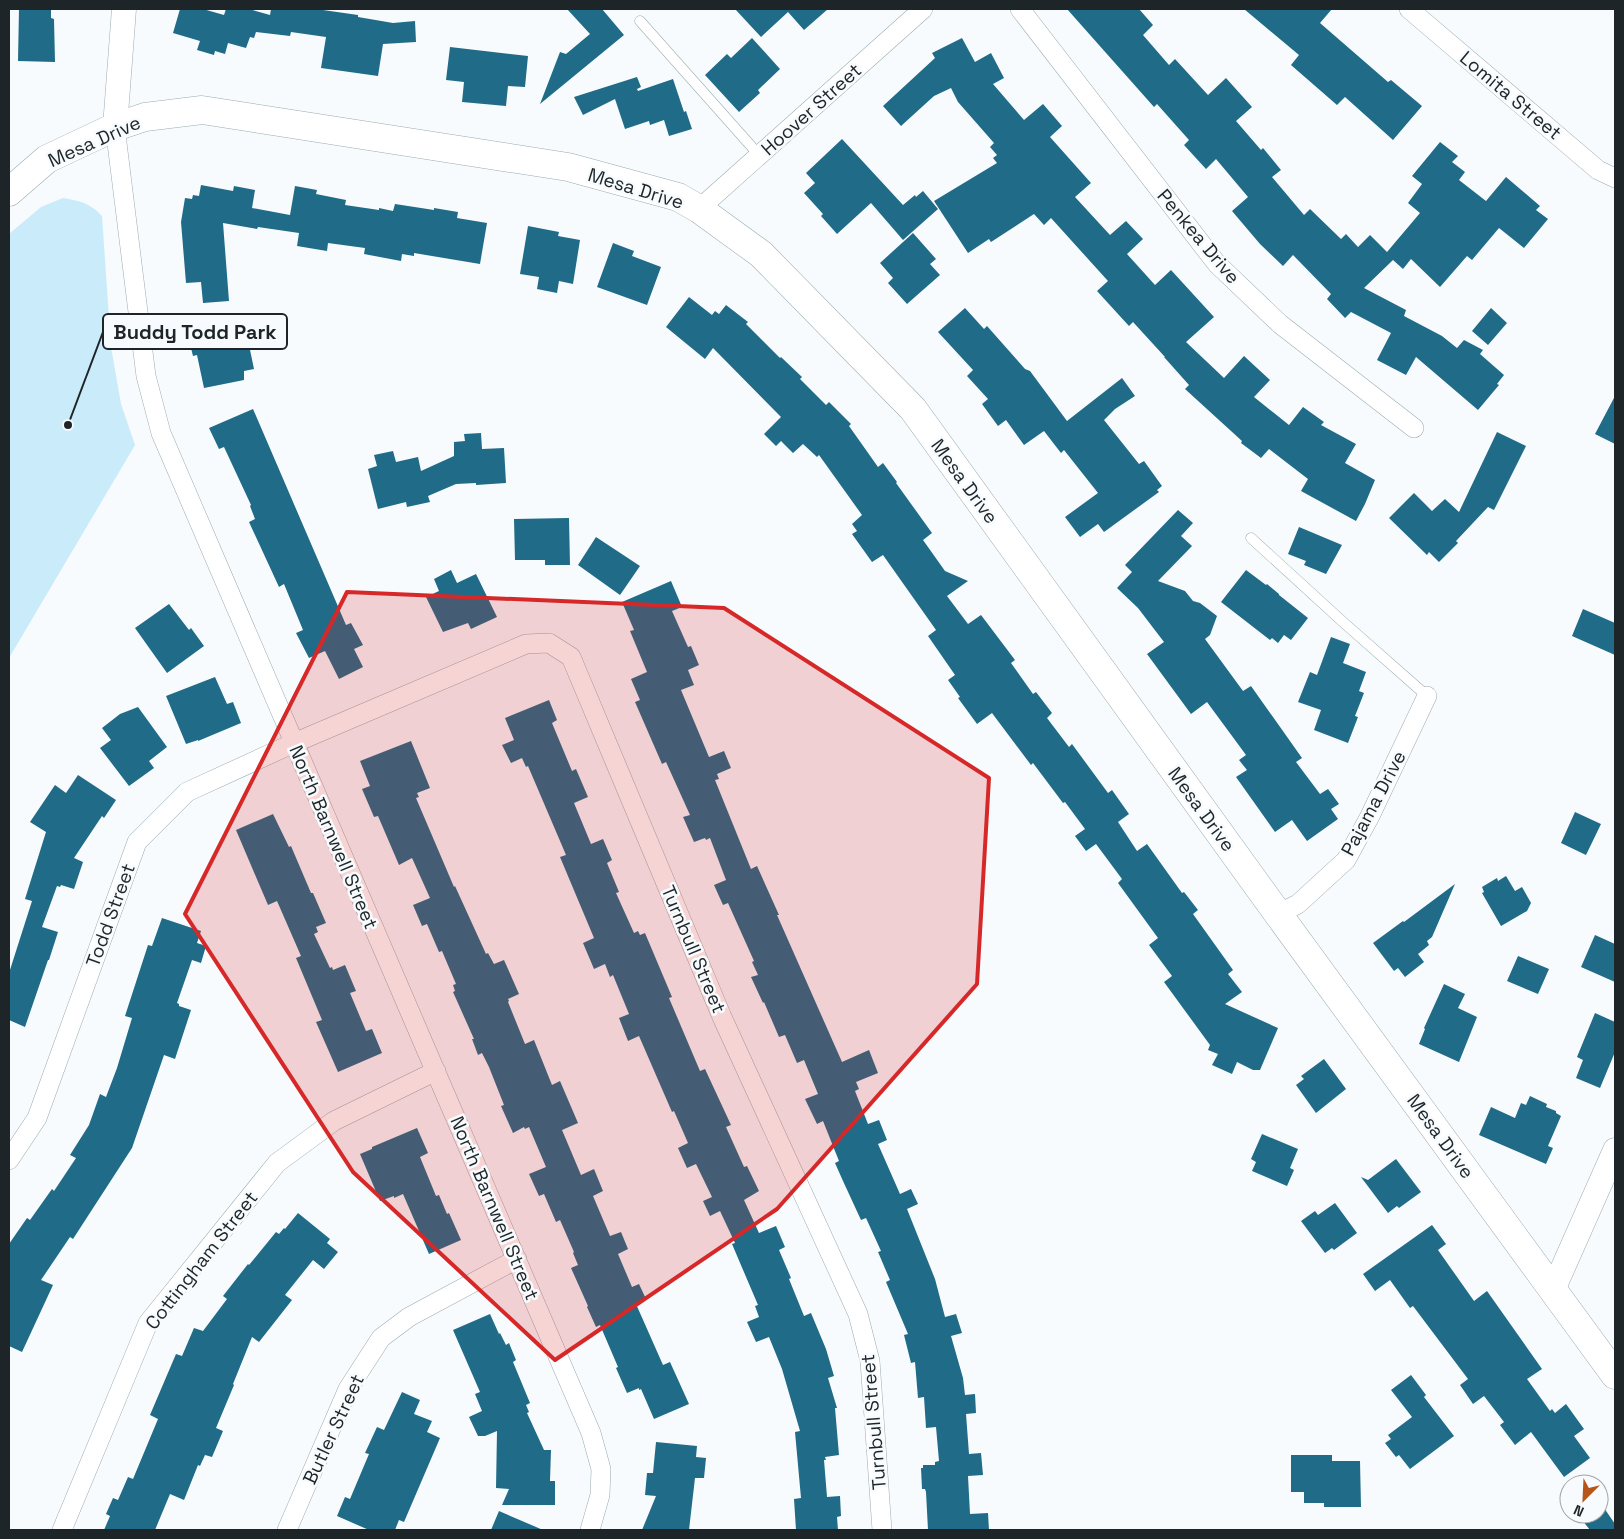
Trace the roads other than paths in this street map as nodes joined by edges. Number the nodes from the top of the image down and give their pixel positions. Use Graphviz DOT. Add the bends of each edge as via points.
graph roads {
  1 [pos="124,9"];
  2 [pos="923,9"];
  3 [pos="1020,9"];
  4 [pos="1409,9"];
  5 [pos="640,21"];
  6 [pos="115,127"];
  7 [pos="759,155"];
  8 [pos="1615,178"];
  9 [pos="9,192"];
  10 [pos="699,209"];
  11 [pos="1414,428"];
  12 [pos="1251,538"];
  13 [pos="1427,696"];
  14 [pos="294,743"];
  15 [pos="1278,914"];
  16 [pos="436,1071"];
  17 [pos="1615,1150"];
  18 [pos="9,1160"];
  19 [pos="517,1259"];
  20 [pos="1553,1290"];
  21 [pos="1615,1376"];
  22 [pos="62,1530"];
  23 [pos="287,1530"];
  24 [pos="590,1530"];
  25 [pos="882,1530"];
  1 -- 6 [label="street"];
  2 -- 7 [label="street, Hoover Street"];
  3 -- 11 [label="street, Penkea Drive" via="1217,264 1280,324"];
  4 -- 8 [label="street, Lomita Street" via="1598,170"];
  5 -- 7 [label="lane"];
  6 -- 9 [label="main road, Mesa Drive" via="47,159"];
  6 -- 10 [label="main road, Mesa Drive" via="145,117 202,110 568,168 678,197"];
  6 -- 14 [label="street, North Barnwell Street" via="146,376 162,433"];
  7 -- 10 [label="street, Hoover Street"];
  10 -- 15 [label="main road, Mesa Drive" via="761,254 913,409"];
  12 -- 13 [label="lane"];
  13 -- 15 [label="street, Pajama Drive" via="1346,860 1298,904"];
  14 -- 16 [label="street, North Barnwell Street"];
  14 -- 18 [label="street, Todd Street" via="187,792 137,842 37,1118"];
  14 -- 25 [label="street, Turnbull Street" via="526,644 549,643 571,657 722,1017 858,1314 870,1361"];
  15 -- 20 [label="main road, Mesa Drive"];
  16 -- 19 [label="street, North Barnwell Street"];
  16 -- 22 [label="street, Cottingham Street" via="334,1121 277,1163 148,1323"];
  17 -- 20 [label="street"];
  19 -- 23 [label="street, Butler Street" via="409,1317 381,1338 348,1389"];
  19 -- 24 [label="street, North Barnwell Street" via="591,1433 601,1469 600,1495"];
  20 -- 21 [label="main road, Mesa Drive"];
}
